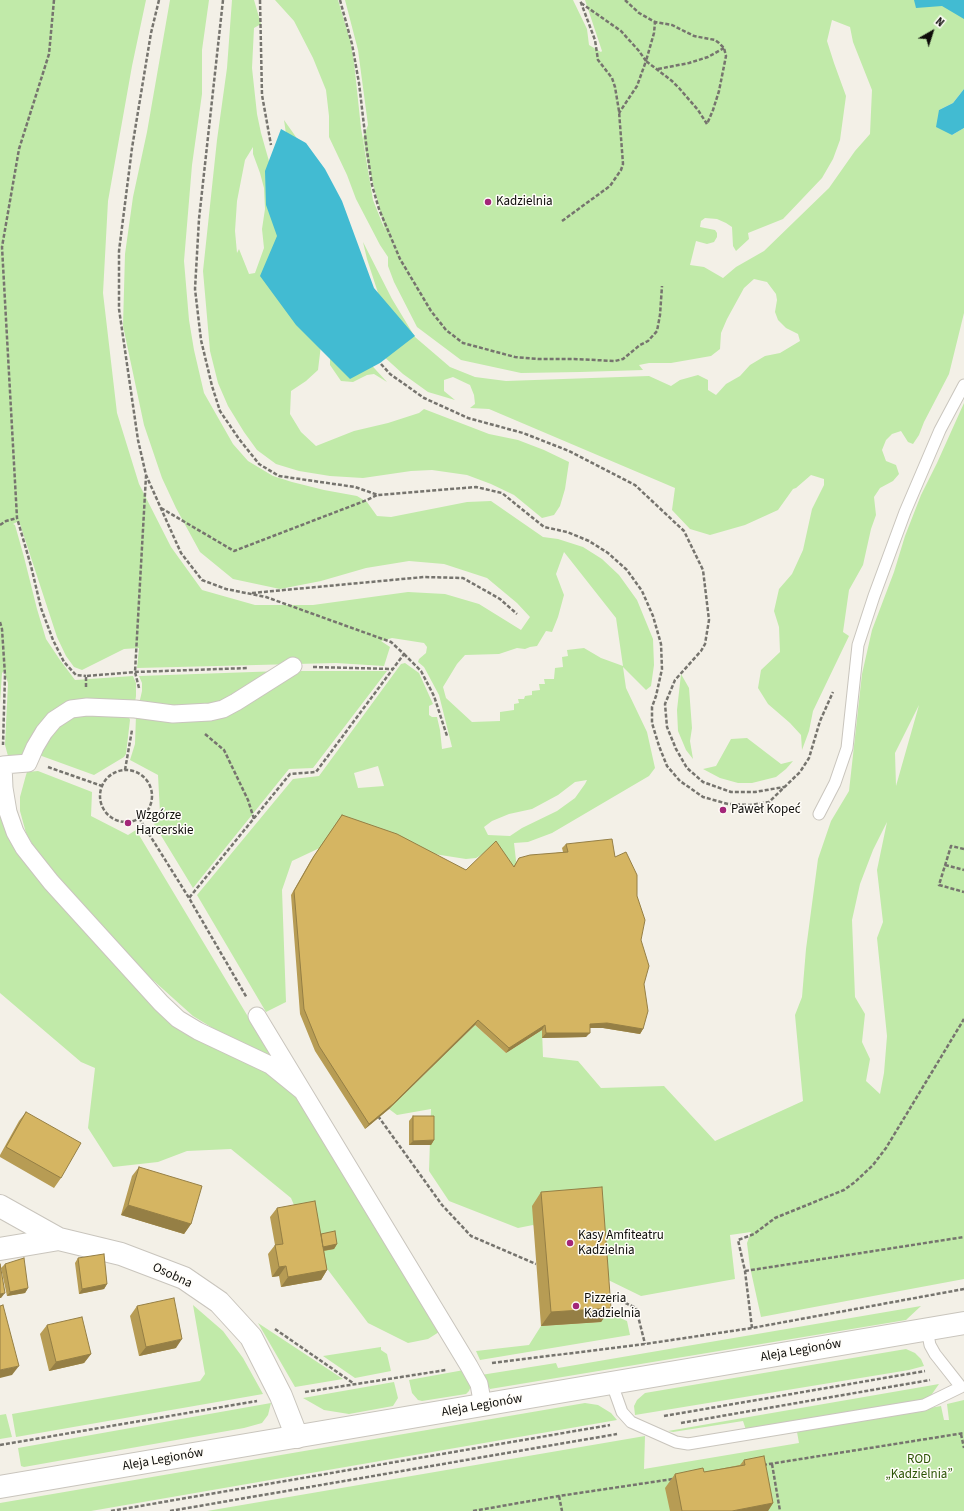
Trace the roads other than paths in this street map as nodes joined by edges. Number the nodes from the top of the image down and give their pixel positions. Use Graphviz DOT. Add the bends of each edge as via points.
graph roads {
  1 [pos="964,385"];
  2 [pos="293,666"];
  3 [pos="819,814"];
  4 [pos="258,1016"];
  5 [pos="302,1091"];
  6 [pos="0,1206"];
  7 [pos="59,1239"];
  8 [pos="0,1249"];
  9 [pos="964,1324"];
  10 [pos="927,1330"];
  11 [pos="612,1384"];
  12 [pos="484,1406"];
  13 [pos="297,1436"];
  14 [pos="0,1488"];
  1 -- 3 [label="lane" via="940,430 905,512 874,596 858,645 847,748 835,783"];
  2 -- 5 [label="street" via="223,709 210,712 173,714 135,709 71,709 54,720 44,732 34,747 28,763 3,765 8,812 14,832 24,848 51,882 161,1003 178,1019 198,1031 270,1065"];
  4 -- 5 [label="street"];
  5 -- 12 [label="street" via="469,1366 479,1384"];
  6 -- 7 [label="street, Osobna"];
  7 -- 8 [label="street"];
  7 -- 13 [label="street, Osobna" via="121,1254 184,1278 219,1302 251,1337 281,1396"];
  9 -- 10 [label="street, Aleja Legionów"];
  10 -- 11 [label="street, Aleja Legionów"];
  10 -- 11 [label="lane" via="935,1354 961,1387 929,1403 688,1444 676,1442 630,1422 622,1412"];
  11 -- 12 [label="street, Aleja Legionów"];
  12 -- 13 [label="street, Aleja Legionów"];
  13 -- 14 [label="street, Aleja Legionów"];
}
